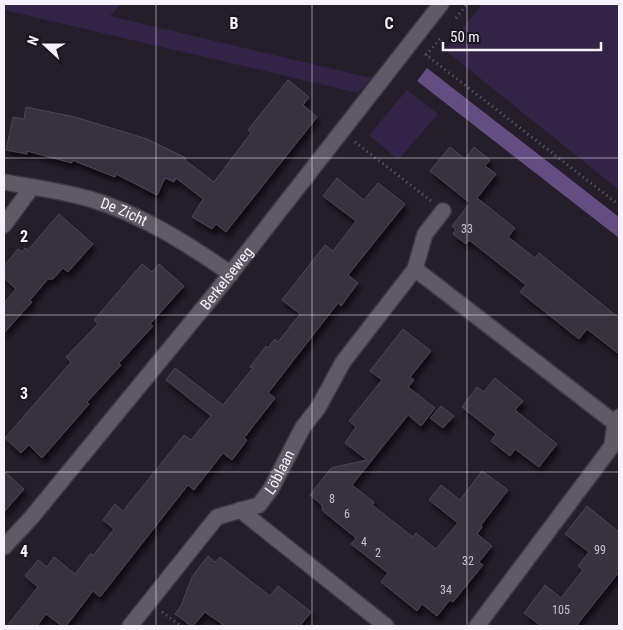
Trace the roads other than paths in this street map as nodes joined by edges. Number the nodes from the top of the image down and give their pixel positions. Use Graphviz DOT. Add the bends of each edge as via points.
graph roads {
  1 [pos="441,4"];
  2 [pos="4,182"];
  3 [pos="32,187"];
  4 [pos="443,211"];
  5 [pos="4,225"];
  6 [pos="415,269"];
  7 [pos="231,274"];
  8 [pos="617,420"];
  9 [pos="240,510"];
  10 [pos="4,547"];
  11 [pos="130,626"];
  12 [pos="386,626"];
  13 [pos="477,626"];
  1 -- 7 [label="street, Berkelseweg"];
  2 -- 3 [label="street, De Zicht"];
  3 -- 5 [label="street"];
  3 -- 7 [label="street, De Zicht" via="92,200 129,215 160,229"];
  4 -- 6 [label="street, Löblaan" via="425,234"];
  6 -- 8 [label="street"];
  6 -- 9 [label="street, Löblaan" via="343,362 318,408 303,427 271,489 259,505"];
  7 -- 10 [label="street, Berkelseweg"];
  8 -- 13 [label="street" via="612,446"];
  9 -- 11 [label="street, Löblaan" via="217,517"];
  9 -- 12 [label="street"];
}
